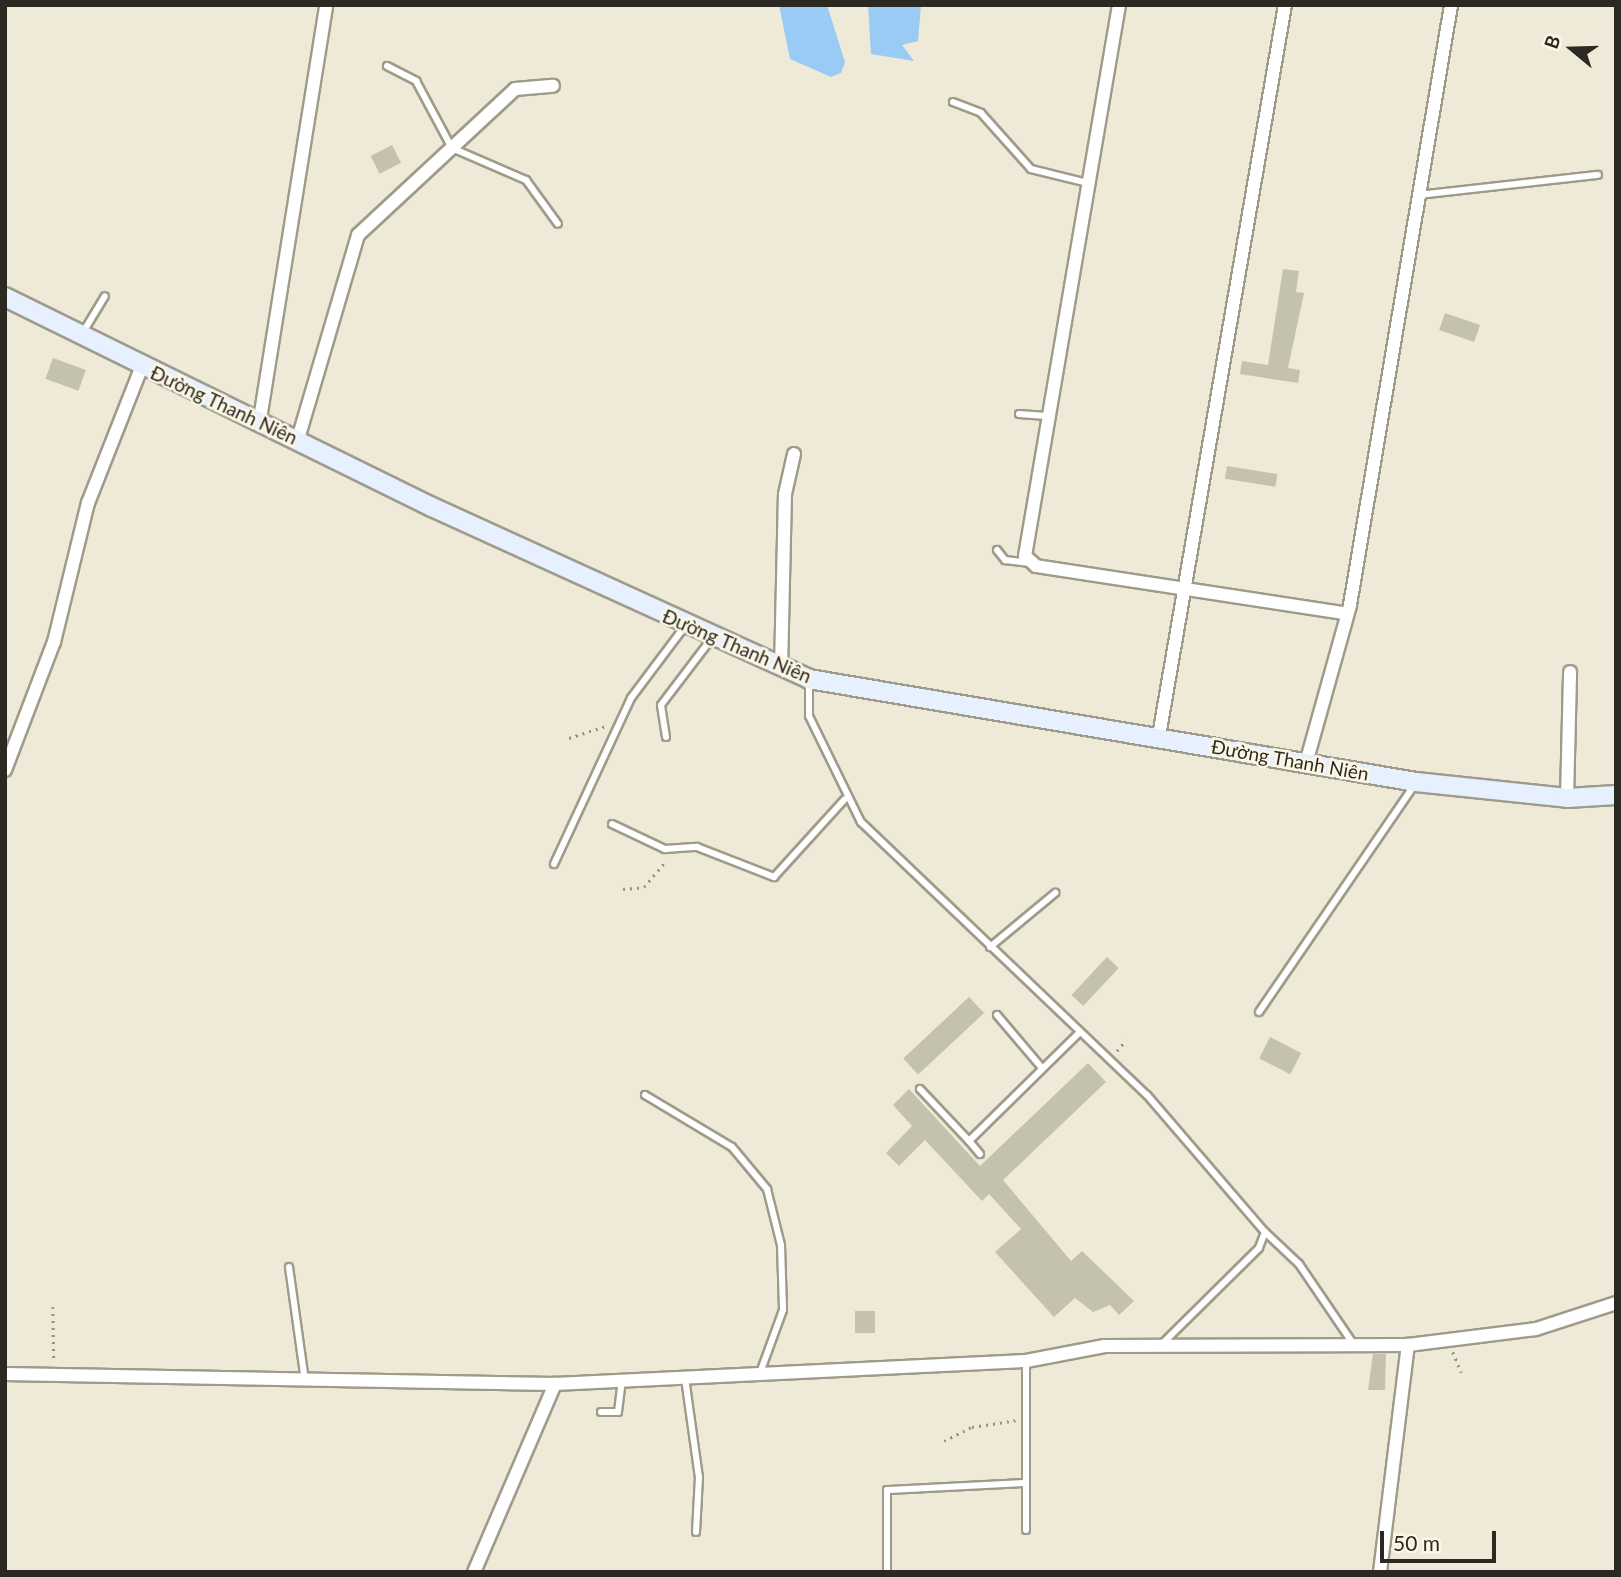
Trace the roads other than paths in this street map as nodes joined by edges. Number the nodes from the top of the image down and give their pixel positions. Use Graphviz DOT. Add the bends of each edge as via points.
graph roads {
  1 [pos="326,5"];
  2 [pos="1119,5"];
  3 [pos="1285,5"];
  4 [pos="1451,5"];
  5 [pos="387,66"];
  6 [pos="553,86"];
  7 [pos="953,102"];
  8 [pos="452,148"];
  9 [pos="1598,175"];
  10 [pos="1090,183"];
  11 [pos="1419,195"];
  12 [pos="558,224"];
  13 [pos="105,296"];
  14 [pos="5,297"];
  15 [pos="81,335"];
  16 [pos="142,366"];
  17 [pos="1018,414"];
  18 [pos="1052,416"];
  19 [pos="260,419"];
  20 [pos="298,439"];
  21 [pos="794,454"];
  22 [pos="998,550"];
  23 [pos="1028,563"];
  24 [pos="1187,590"];
  25 [pos="1344,613"];
  26 [pos="685,626"];
  27 [pos="712,638"];
  28 [pos="781,669"];
  29 [pos="1570,672"];
  30 [pos="808,679"];
  31 [pos="1159,736"];
  32 [pos="666,737"];
  33 [pos="1306,763"];
  34 [pos="5,770"];
  35 [pos="1416,782"];
  36 [pos="1616,795"];
  37 [pos="1567,798"];
  38 [pos="845,799"];
  39 [pos="612,824"];
  40 [pos="554,864"];
  41 [pos="1055,893"];
  42 [pos="990,947"];
  43 [pos="1259,1012"];
  44 [pos="998,1015"];
  45 [pos="1079,1033"];
  46 [pos="1042,1068"];
  47 [pos="920,1089"];
  48 [pos="645,1095"];
  49 [pos="969,1141"];
  50 [pos="980,1154"];
  51 [pos="1265,1231"];
  52 [pos="289,1267"];
  53 [pos="1616,1303"];
  54 [pos="1354,1345"];
  55 [pos="1408,1345"];
  56 [pos="1161,1346"];
  57 [pos="1026,1361"];
  58 [pos="759,1373"];
  59 [pos="5,1374"];
  60 [pos="685,1377"];
  61 [pos="622,1380"];
  62 [pos="305,1383"];
  63 [pos="555,1384"];
  64 [pos="601,1412"];
  65 [pos="1026,1483"];
  66 [pos="1026,1530"];
  67 [pos="696,1532"];
  68 [pos="474,1572"];
  69 [pos="887,1572"];
  70 [pos="1380,1572"];
  1 -- 19 [label="street"];
  2 -- 10 [label="street"];
  3 -- 24 [label="street"];
  4 -- 11 [label="street"];
  5 -- 8 [label="lane" via="416,81"];
  6 -- 8 [label="street" via="515,89"];
  7 -- 10 [label="lane" via="981,113 1031,169"];
  8 -- 12 [label="lane" via="526,180"];
  8 -- 20 [label="street" via="358,235"];
  9 -- 11 [label="lane"];
  10 -- 18 [label="street"];
  11 -- 25 [label="street"];
  13 -- 15 [label="lane"];
  14 -- 15 [label="main road, Đường Thanh Niên"];
  15 -- 16 [label="main road, Đường Thanh Niên"];
  16 -- 19 [label="main road, Đường Thanh Niên"];
  16 -- 34 [label="street" via="88,503 54,642"];
  17 -- 18 [label="lane"];
  18 -- 23 [label="street"];
  19 -- 20 [label="main road, Đường Thanh Niên"];
  20 -- 26 [label="main road, Đường Thanh Niên"];
  21 -- 28 [label="street" via="785,494"];
  22 -- 23 [label="lane" via="1005,560"];
  23 -- 24 [label="street"];
  24 -- 25 [label="street"];
  24 -- 31 [label="street"];
  25 -- 33 [label="street"];
  26 -- 27 [label="main road, Đường Thanh Niên"];
  26 -- 40 [label="lane" via="618,724"];
  27 -- 28 [label="main road, Đường Thanh Niên"];
  27 -- 32 [label="lane" via="661,705"];
  28 -- 30 [label="main road, Đường Thanh Niên"];
  29 -- 37 [label="street"];
  30 -- 31 [label="main road, Đường Thanh Niên"];
  30 -- 38 [label="lane" via="809,716"];
  31 -- 33 [label="main road, Đường Thanh Niên"];
  33 -- 35 [label="main road, Đường Thanh Niên"];
  35 -- 37 [label="main road, Đường Thanh Niên"];
  35 -- 43 [label="lane"];
  36 -- 37 [label="main road, Đường Thanh Niên"];
  38 -- 39 [label="lane" via="774,877 697,847 674,851"];
  38 -- 42 [label="lane"];
  41 -- 42 [label="lane"];
  42 -- 45 [label="lane"];
  44 -- 46 [label="lane"];
  45 -- 46 [label="lane"];
  45 -- 51 [label="lane" via="1111,1059"];
  46 -- 49 [label="lane"];
  47 -- 49 [label="lane"];
  48 -- 58 [label="lane" via="732,1147 767,1189 781,1245 783,1310 779,1334"];
  49 -- 50 [label="lane"];
  51 -- 54 [label="lane" via="1300,1264"];
  51 -- 56 [label="lane" via="1259,1248"];
  52 -- 62 [label="lane"];
  53 -- 55 [label="street" via="1536,1329"];
  54 -- 55 [label="street"];
  54 -- 56 [label="street"];
  55 -- 70 [label="street"];
  56 -- 57 [label="street" via="1105,1346"];
  57 -- 58 [label="street"];
  57 -- 65 [label="lane"];
  58 -- 60 [label="street"];
  59 -- 62 [label="street"];
  60 -- 61 [label="street"];
  60 -- 67 [label="lane" via="699,1477"];
  61 -- 63 [label="street"];
  61 -- 64 [label="lane" via="618,1412"];
  62 -- 63 [label="street"];
  63 -- 68 [label="street"];
  65 -- 66 [label="lane"];
  65 -- 69 [label="lane" via="887,1490"];
}
